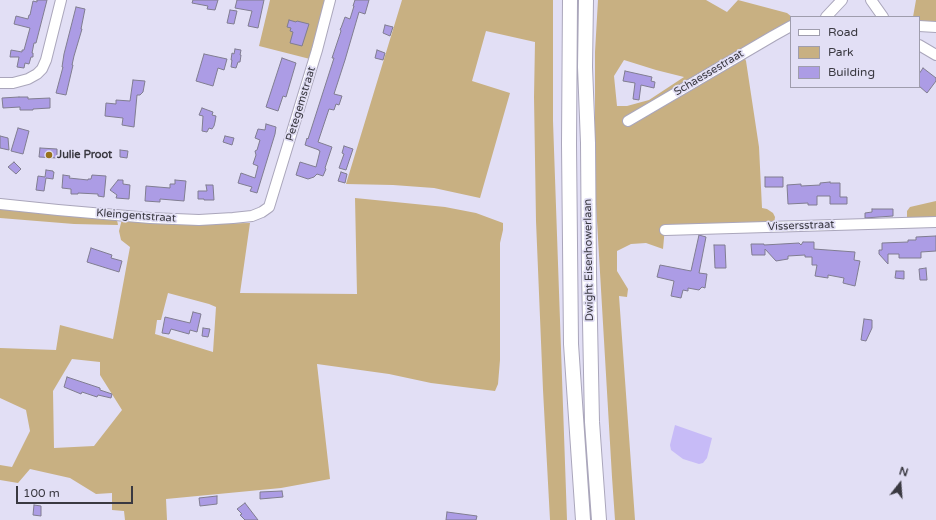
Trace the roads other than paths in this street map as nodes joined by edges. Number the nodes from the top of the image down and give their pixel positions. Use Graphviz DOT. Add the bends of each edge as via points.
graph roads {
  1 [pos="61,0"];
  2 [pos="330,0"];
  3 [pos="570,0"];
  4 [pos="586,0"];
  5 [pos="842,0"];
  6 [pos="870,0"];
  7 [pos="827,16"];
  8 [pos="882,16"];
  9 [pos="920,26"];
  10 [pos="790,27"];
  11 [pos="936,27"];
  12 [pos="920,46"];
  13 [pos="936,55"];
  14 [pos="0,83"];
  15 [pos="628,121"];
  16 [pos="0,204"];
  17 [pos="269,207"];
  18 [pos="936,222"];
  19 [pos="665,230"];
  20 [pos="582,513"];
  21 [pos="578,520"];
  22 [pos="599,520"];
  1 -- 14 [label="street" via="42,69 28,79"];
  2 -- 17 [label="street, Petegemstraat"];
  3 -- 20 [label="highway, Dwight Eisenhowerlaan" via="568,144 571,344"];
  4 -- 22 [label="highway, Dwight Eisenhowerlaan" via="592,422"];
  5 -- 7 [label="street"];
  6 -- 8 [label="street"];
  9 -- 11 [label="street"];
  10 -- 15 [label="street, Schaessestraat"];
  12 -- 13 [label="street"];
  16 -- 17 [label="street, Kleingentstraat" via="199,220 252,216"];
  18 -- 19 [label="street, Vissersstraat"];
  20 -- 21 [label="highway, Dwight Eisenhowerlaan"];
}
